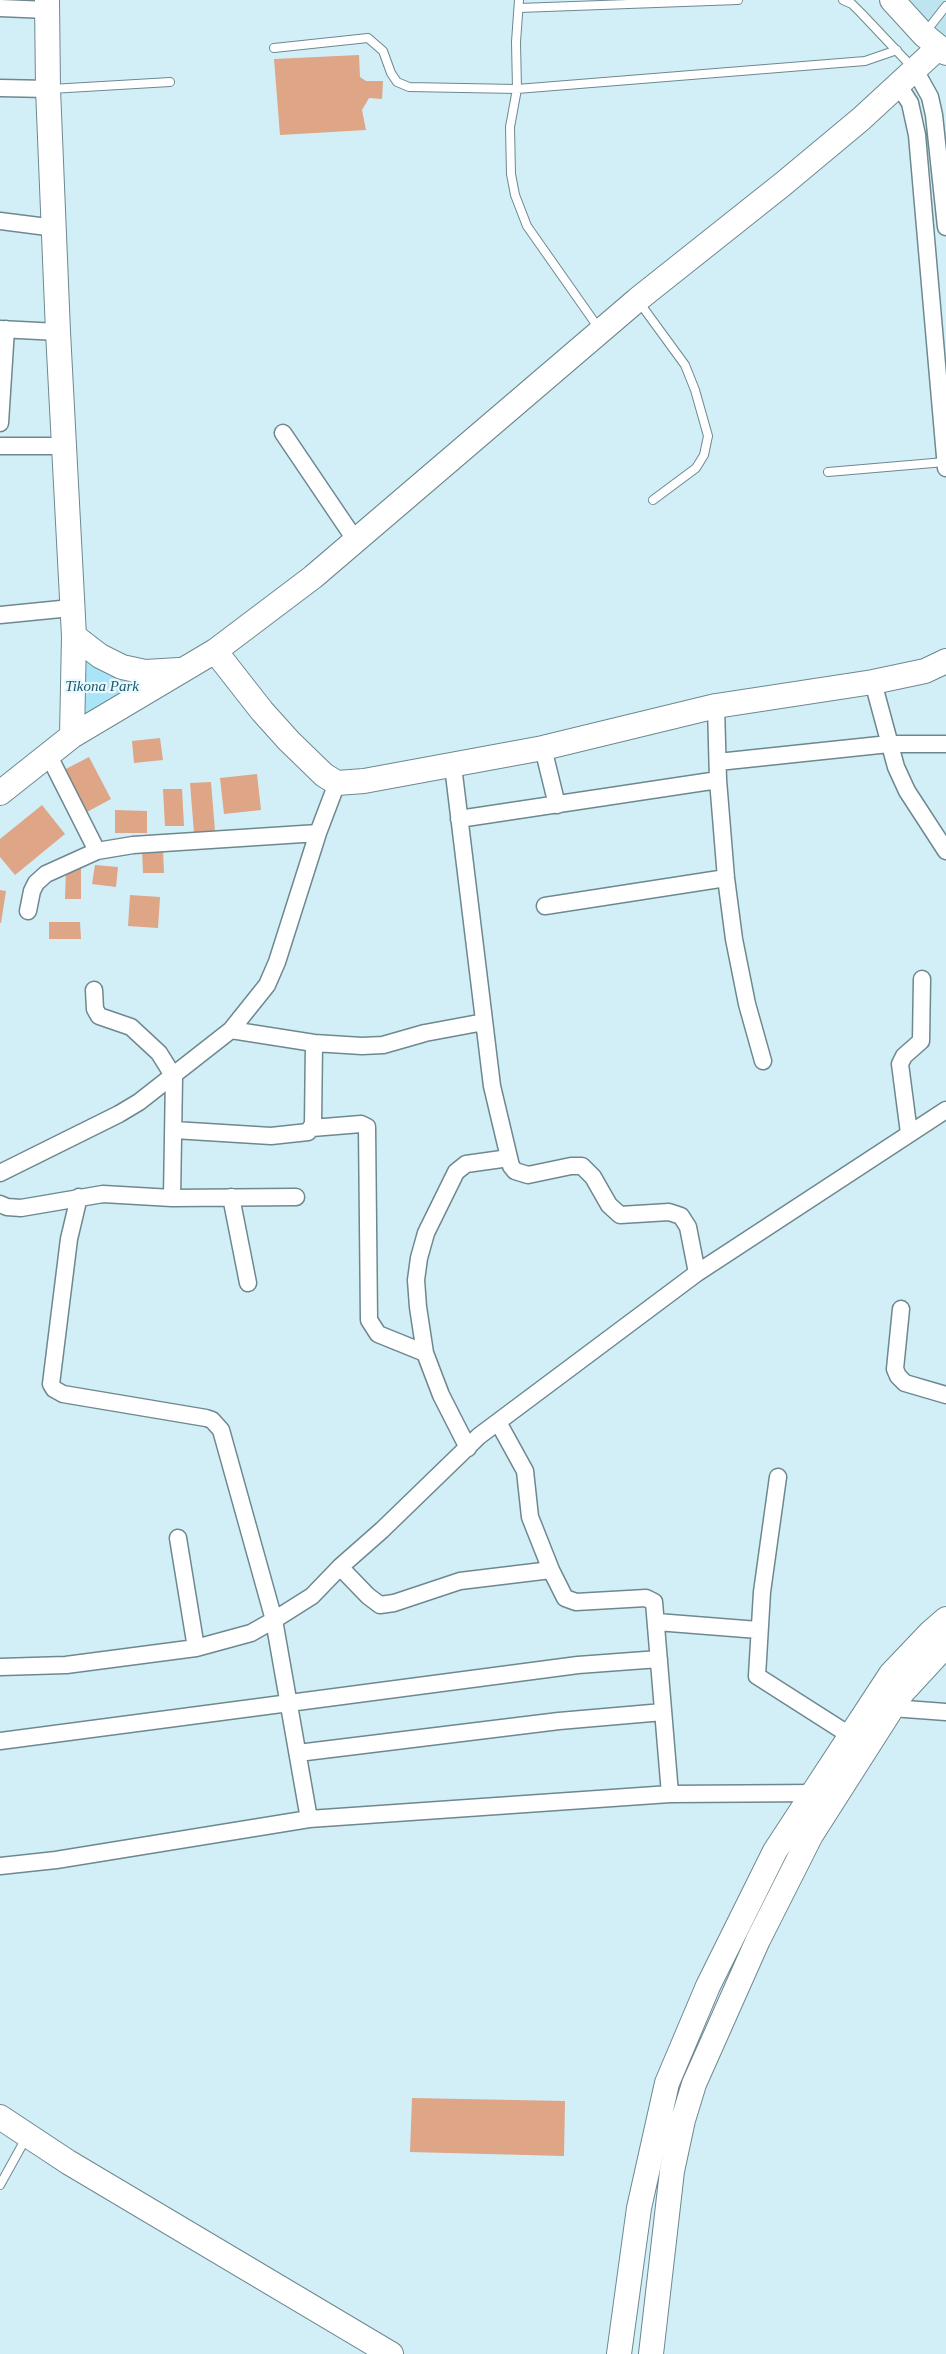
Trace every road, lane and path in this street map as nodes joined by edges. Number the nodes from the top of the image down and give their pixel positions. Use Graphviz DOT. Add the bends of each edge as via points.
graph roads {
  1 [pos="738,0"];
  2 [pos="843,0"];
  3 [pos="892,0"];
  4 [pos="591,3"];
  5 [pos="519,4"];
  6 [pos="47,5"];
  7 [pos="946,6"];
  8 [pos="0,8"];
  9 [pos="936,45"];
  10 [pos="274,48"];
  11 [pos="897,50"];
  12 [pos="907,78"];
  13 [pos="170,82"];
  14 [pos="0,88"];
  15 [pos="48,89"];
  16 [pos="517,89"];
  17 [pos="0,221"];
  18 [pos="946,227"];
  19 [pos="55,228"];
  20 [pos="637,300"];
  21 [pos="3,329"];
  22 [pos="58,332"];
  23 [pos="601,332"];
  24 [pos="1,391"];
  25 [pos="0,423"];
  26 [pos="283,433"];
  27 [pos="0,446"];
  28 [pos="65,446"];
  29 [pos="945,462"];
  30 [pos="946,468"];
  31 [pos="828,472"];
  32 [pos="653,500"];
  33 [pos="356,541"];
  34 [pos="71,608"];
  35 [pos="0,615"];
  36 [pos="74,636"];
  37 [pos="215,651"];
  38 [pos="939,669"];
  39 [pos="181,670"];
  40 [pos="873,682"];
  41 [pos="716,706"];
  42 [pos="72,736"];
  43 [pos="889,744"];
  44 [pos="946,744"];
  45 [pos="543,748"];
  46 [pos="48,754"];
  47 [pos="718,762"];
  48 [pos="453,766"];
  49 [pos="718,780"];
  50 [pos="337,783"];
  51 [pos="0,793"];
  52 [pos="557,805"];
  53 [pos="459,819"];
  54 [pos="318,833"];
  55 [pos="98,851"];
  56 [pos="946,851"];
  57 [pos="726,878"];
  58 [pos="545,906"];
  59 [pos="28,911"];
  60 [pos="922,979"];
  61 [pos="94,990"];
  62 [pos="484,1022"];
  63 [pos="231,1030"];
  64 [pos="314,1043"];
  65 [pos="763,1061"];
  66 [pos="174,1077"];
  67 [pos="946,1110"];
  68 [pos="312,1128"];
  69 [pos="174,1130"];
  70 [pos="909,1133"];
  71 [pos="509,1158"];
  72 [pos="0,1173"];
  73 [pos="79,1197"];
  74 [pos="231,1197"];
  75 [pos="296,1197"];
  76 [pos="172,1198"];
  77 [pos="0,1204"];
  78 [pos="697,1273"];
  79 [pos="248,1283"];
  80 [pos="901,1309"];
  81 [pos="425,1353"];
  82 [pos="946,1395"];
  83 [pos="498,1422"];
  84 [pos="468,1448"];
  85 [pos="778,1478"];
  86 [pos="178,1538"];
  87 [pos="340,1566"];
  88 [pos="550,1570"];
  89 [pos="946,1619"];
  90 [pos="274,1620"];
  91 [pos="657,1623"];
  92 [pos="758,1630"];
  93 [pos="196,1648"];
  94 [pos="945,1648"];
  95 [pos="659,1659"];
  96 [pos="0,1667"];
  97 [pos="288,1701"];
  98 [pos="892,1708"];
  99 [pos="663,1712"];
  100 [pos="946,1712"];
  101 [pos="850,1736"];
  102 [pos="0,1740"];
  103 [pos="298,1753"];
  104 [pos="839,1791"];
  105 [pos="813,1793"];
  106 [pos="670,1794"];
  107 [pos="309,1819"];
  108 [pos="0,1866"];
  109 [pos="666,2090"];
  110 [pos="689,2100"];
  111 [pos="0,2117"];
  112 [pos="28,2135"];
  113 [pos="0,2185"];
  114 [pos="391,2354"];
  115 [pos="619,2354"];
  116 [pos="651,2354"];
  1 -- 4 [label="lane"];
  2 -- 11 [label="lane"];
  3 -- 9 [label="street"];
  4 -- 5 [label="lane"];
  5 -- 16 [label="lane"];
  6 -- 8 [label="street"];
  6 -- 15 [label="street"];
  7 -- 9 [label="lane"];
  9 -- 12 [label="street"];
  10 -- 16 [label="lane" via="368,38 383,51 397,82 409,87"];
  11 -- 12 [label="lane"];
  11 -- 16 [label="lane" via="865,61"];
  12 -- 18 [label="street" via="930,98"];
  12 -- 20 [label="street" via="783,184"];
  12 -- 29 [label="street" via="917,135"];
  13 -- 15 [label="lane"];
  14 -- 15 [label="street"];
  15 -- 19 [label="street"];
  16 -- 23 [label="lane" via="510,127 515,195 527,226"];
  17 -- 19 [label="street"];
  19 -- 22 [label="street"];
  20 -- 23 [label="street"];
  20 -- 32 [label="lane" via="685,365 708,436 696,468"];
  21 -- 22 [label="street"];
  21 -- 24 [label="street"];
  22 -- 28 [label="street"];
  23 -- 33 [label="street"];
  24 -- 25 [label="street"];
  26 -- 33 [label="street"];
  27 -- 28 [label="street"];
  28 -- 34 [label="street"];
  29 -- 30 [label="street"];
  29 -- 31 [label="lane"];
  33 -- 37 [label="street"];
  34 -- 35 [label="street"];
  34 -- 36 [label="street"];
  36 -- 39 [label="street" via="122,667 145,672"];
  36 -- 42 [label="street"];
  37 -- 39 [label="street"];
  37 -- 50 [label="street" via="262,711 324,775"];
  38 -- 40 [label="street"];
  39 -- 42 [label="street"];
  40 -- 41 [label="street"];
  40 -- 43 [label="street"];
  41 -- 45 [label="street"];
  41 -- 47 [label="street"];
  42 -- 46 [label="street"];
  43 -- 44 [label="street"];
  43 -- 47 [label="street"];
  43 -- 56 [label="street" via="908,791"];
  45 -- 48 [label="street"];
  45 -- 52 [label="street"];
  46 -- 51 [label="street"];
  46 -- 55 [label="street"];
  47 -- 49 [label="street"];
  48 -- 50 [label="street"];
  48 -- 53 [label="street"];
  49 -- 52 [label="street"];
  49 -- 57 [label="street"];
  50 -- 54 [label="street"];
  52 -- 53 [label="street"];
  53 -- 62 [label="street"];
  54 -- 55 [label="street" via="133,845"];
  54 -- 63 [label="street" via="267,985"];
  55 -- 59 [label="street" via="46,874 32,891"];
  57 -- 58 [label="street"];
  57 -- 65 [label="street" via="747,1004"];
  60 -- 70 [label="street" via="921,1041 900,1064"];
  61 -- 66 [label="street" via="99,1016 131,1027 159,1053"];
  62 -- 64 [label="street" via="383,1045"];
  62 -- 71 [label="street" via="492,1086"];
  63 -- 64 [label="street"];
  63 -- 66 [label="street"];
  64 -- 68 [label="street"];
  66 -- 69 [label="street"];
  66 -- 72 [label="street" via="119,1114"];
  67 -- 70 [label="street"];
  68 -- 69 [label="street" via="302,1134 271,1136"];
  68 -- 81 [label="street" via="361,1124 367,1127 369,1320 378,1334"];
  69 -- 76 [label="street"];
  70 -- 78 [label="street"];
  71 -- 78 [label="street" via="515,1171 528,1175 582,1167 620,1215 669,1212 681,1216 688,1227"];
  71 -- 81 [label="street" via="460,1167 426,1233 416,1280"];
  73 -- 76 [label="street" via="128,1194"];
  73 -- 77 [label="street" via="21,1208"];
  73 -- 90 [label="street" via="69,1239 51,1384 63,1394 206,1418 217,1424 226,1442"];
  74 -- 75 [label="street"];
  74 -- 76 [label="street"];
  74 -- 79 [label="street"];
  78 -- 83 [label="street"];
  80 -- 82 [label="street" via="898,1377"];
  81 -- 84 [label="street"];
  83 -- 84 [label="street"];
  83 -- 88 [label="street" via="525,1471 530,1517"];
  84 -- 87 [label="street"];
  85 -- 92 [label="street"];
  86 -- 93 [label="street"];
  87 -- 88 [label="street" via="375,1602 386,1605 460,1581"];
  87 -- 90 [label="street" via="312,1596"];
  88 -- 91 [label="street" via="568,1601 650,1598"];
  89 -- 101 [label="street" via="891,1674"];
  90 -- 93 [label="street" via="250,1633"];
  90 -- 97 [label="street"];
  91 -- 92 [label="street"];
  91 -- 95 [label="street"];
  92 -- 101 [label="street" via="757,1676"];
  93 -- 96 [label="street" via="66,1665"];
  94 -- 98 [label="street"];
  95 -- 97 [label="street" via="578,1665"];
  95 -- 99 [label="street"];
  97 -- 102 [label="street"];
  97 -- 103 [label="street"];
  98 -- 100 [label="street"];
  98 -- 104 [label="street"];
  99 -- 103 [label="street"];
  99 -- 106 [label="street"];
  101 -- 105 [label="street"];
  103 -- 107 [label="street"];
  104 -- 105 [label="street"];
  104 -- 110 [label="street" via="811,1835 758,1940"];
  105 -- 106 [label="street"];
  105 -- 109 [label="street" via="775,1851 708,1986"];
  106 -- 107 [label="street"];
  107 -- 108 [label="street"];
  109 -- 110 [label="street"];
  109 -- 115 [label="street" via="639,2208"];
  110 -- 116 [label="street" via="672,2171"];
  111 -- 112 [label="street"];
  112 -- 113 [label="lane"];
  112 -- 114 [label="street"];
}
